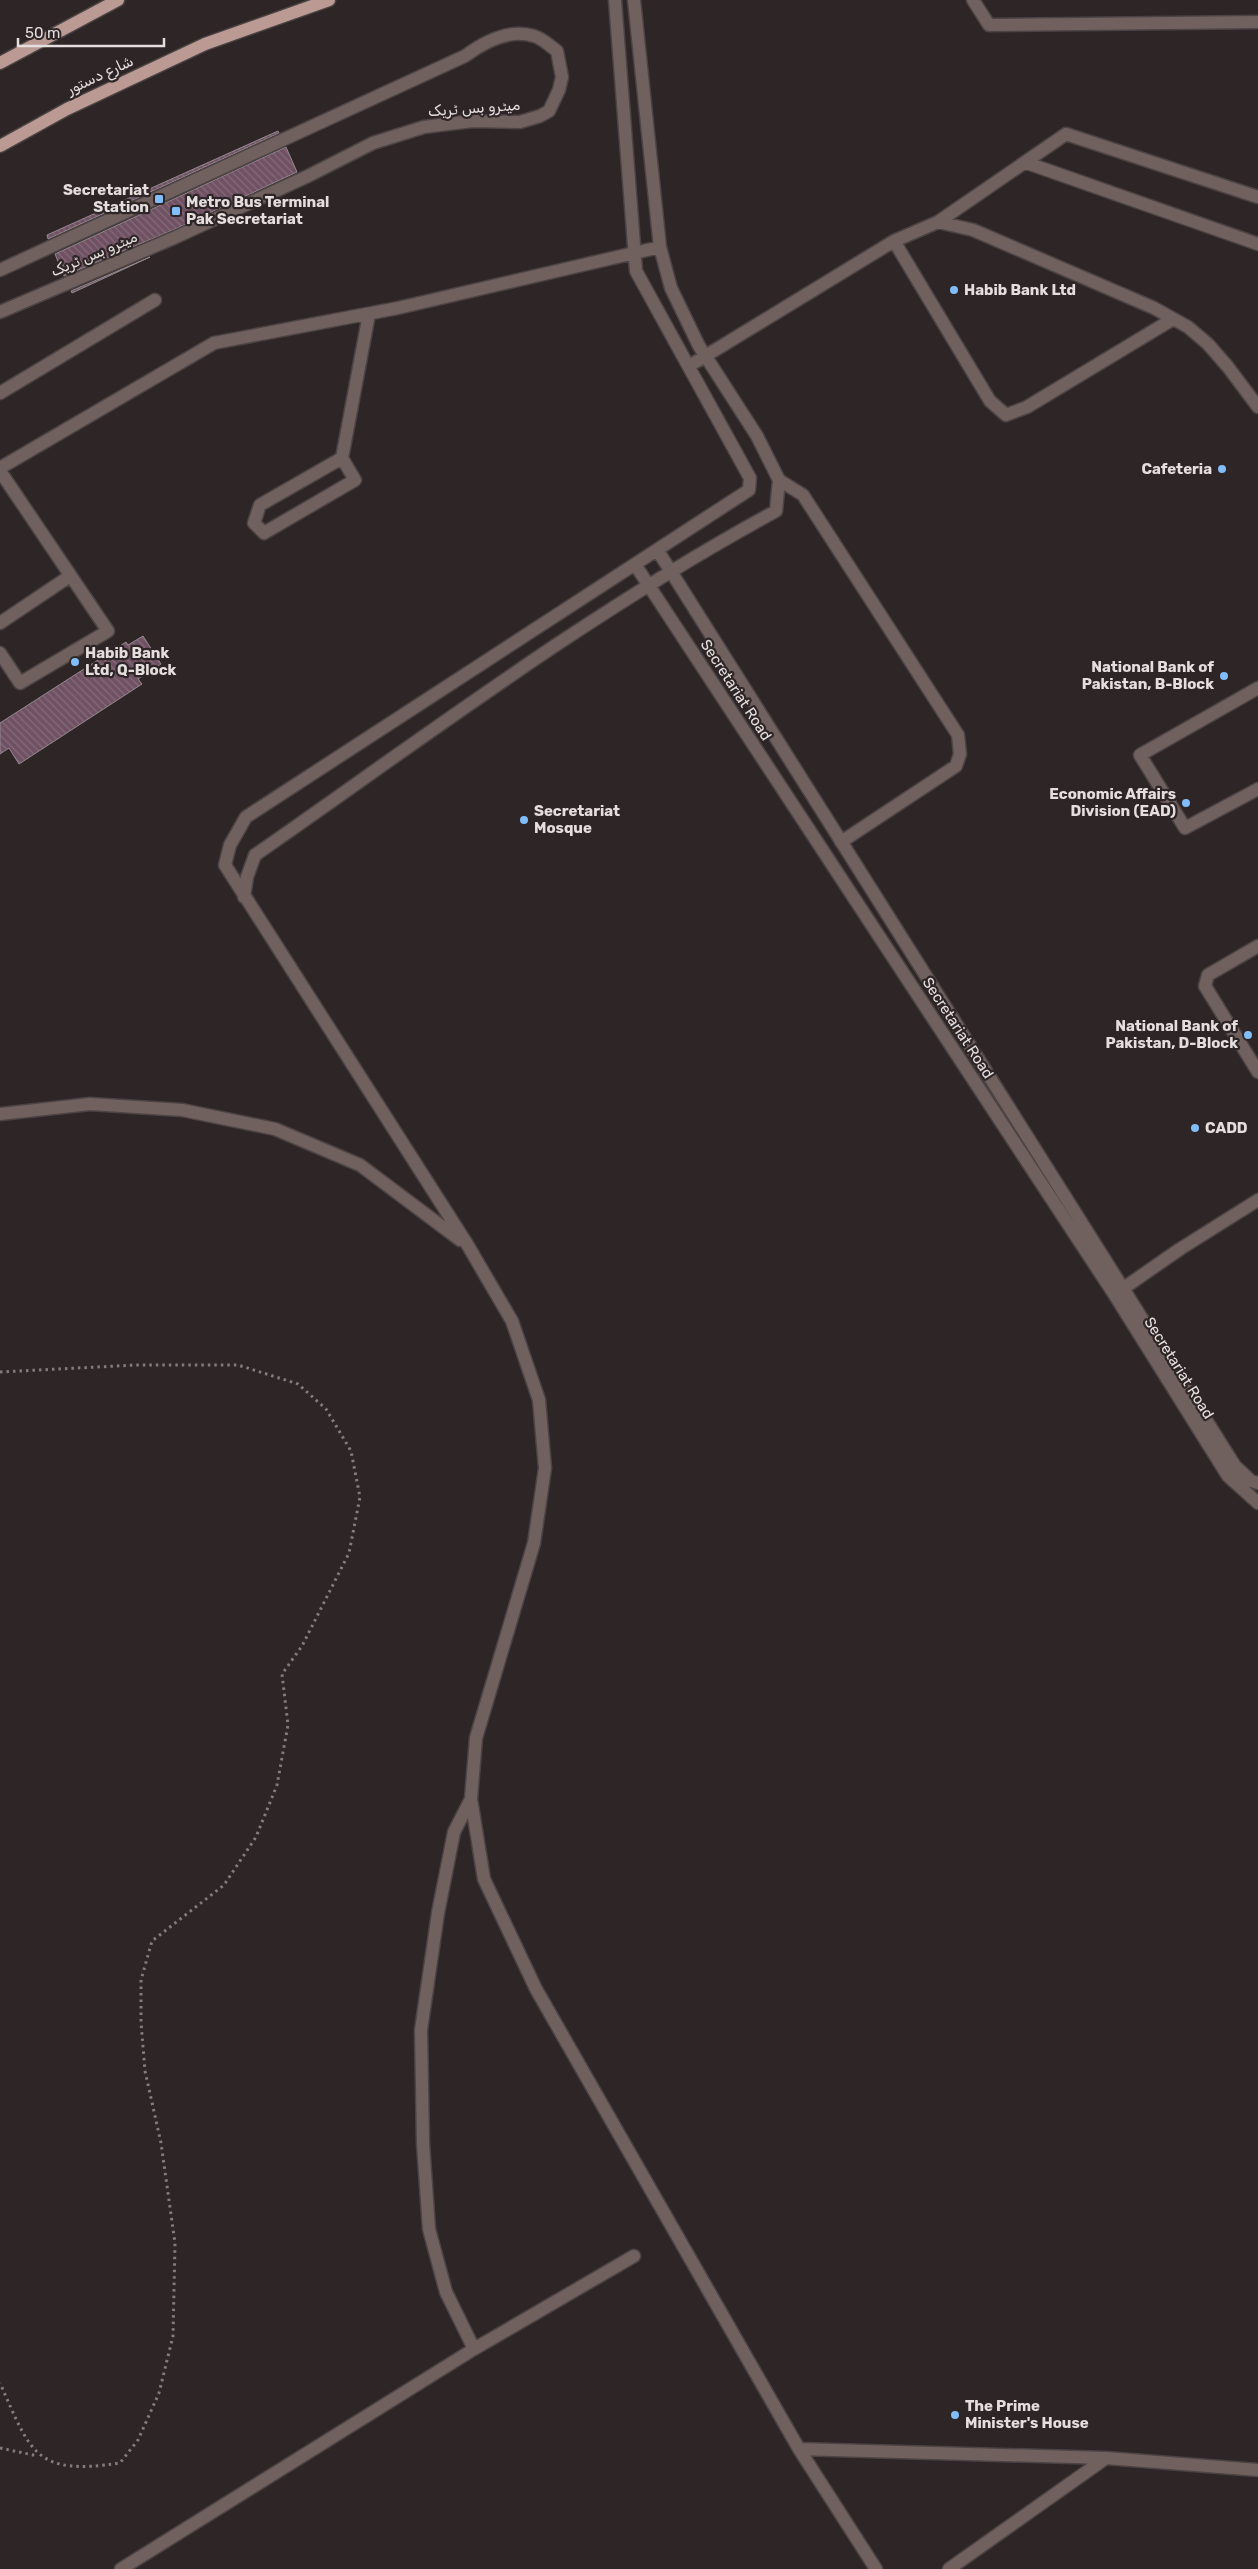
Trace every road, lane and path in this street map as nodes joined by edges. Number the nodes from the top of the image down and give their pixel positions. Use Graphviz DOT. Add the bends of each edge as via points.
graph roads {
  1 [pos="118,0"];
  2 [pos="330,0"];
  3 [pos="615,0"];
  4 [pos="634,0"];
  5 [pos="973,0"];
  6 [pos="1258,22"];
  7 [pos="0,63"];
  8 [pos="0,146"];
  9 [pos="1028,163"];
  10 [pos="1258,197"];
  11 [pos="938,222"];
  12 [pos="894,241"];
  13 [pos="1258,244"];
  14 [pos="660,247"];
  15 [pos="635,251"];
  16 [pos="0,270"];
  17 [pos="155,300"];
  18 [pos="0,312"];
  19 [pos="369,314"];
  20 [pos="1173,318"];
  21 [pos="704,354"];
  22 [pos="688,366"];
  23 [pos="0,392"];
  24 [pos="1258,407"];
  25 [pos="342,458"];
  26 [pos="0,469"];
  27 [pos="779,480"];
  28 [pos="658,552"];
  29 [pos="636,566"];
  30 [pos="670,571"];
  31 [pos="70,576"];
  32 [pos="647,585"];
  33 [pos="0,623"];
  34 [pos="0,653"];
  35 [pos="1258,688"];
  36 [pos="1258,789"];
  37 [pos="841,842"];
  38 [pos="244,897"];
  39 [pos="1258,946"];
  40 [pos="1258,1072"];
  41 [pos="0,1114"];
  42 [pos="1258,1200"];
  43 [pos="467,1244"];
  44 [pos="1119,1291"];
  45 [pos="0,1372"];
  46 [pos="1258,1483"];
  47 [pos="1258,1503"];
  48 [pos="471,1799"];
  49 [pos="634,2256"];
  50 [pos="474,2349"];
  51 [pos="0,2383"];
  52 [pos="0,2448"];
  53 [pos="799,2449"];
  54 [pos="39,2456"];
  55 [pos="1106,2458"];
  56 [pos="1258,2470"];
  57 [pos="121,2569"];
  58 [pos="876,2569"];
  59 [pos="949,2569"];
  1 -- 7 [label="main road"];
  2 -- 8 [label="main road, شارع دستور" via="206,44 67,109"];
  3 -- 15 [label="street"];
  4 -- 14 [label="street"];
  5 -- 6 [label="street" via="989,25"];
  9 -- 10 [label="street" via="1066,134"];
  9 -- 11 [label="street"];
  9 -- 13 [label="street"];
  11 -- 12 [label="street"];
  11 -- 20 [label="street" via="973,230"];
  12 -- 20 [label="street" via="990,400 1006,415 1028,407"];
  12 -- 21 [label="street"];
  14 -- 15 [label="street"];
  14 -- 21 [label="street" via="671,288"];
  15 -- 19 [label="street"];
  15 -- 22 [label="street" via="636,271"];
  16 -- 18 [label="street, میٹرو بس ٹریک" via="465,56 482,44 506,35 535,36 557,51 562,77 559,90 549,110 540,116 520,122 472,121 424,127 373,143 176,237"];
  17 -- 23 [label="street"];
  19 -- 25 [label="street"];
  19 -- 26 [label="street" via="214,343"];
  20 -- 24 [label="street" via="1208,344"];
  21 -- 22 [label="street"];
  21 -- 27 [label="street" via="758,436"];
  22 -- 28 [label="street" via="750,478 749,490"];
  25 -- 25 [label="street" via="260,505 254,522 264,533 355,480"];
  26 -- 31 [label="street"];
  27 -- 30 [label="street" via="776,511"];
  27 -- 37 [label="street" via="804,495 958,735 960,754 956,766"];
  28 -- 29 [label="street"];
  28 -- 30 [label="street, Secretariat Road"];
  29 -- 32 [label="street, Secretariat Road"];
  29 -- 38 [label="street" via="246,817 230,845 225,865"];
  30 -- 32 [label="street"];
  30 -- 37 [label="street, Secretariat Road"];
  31 -- 33 [label="street"];
  31 -- 34 [label="street" via="108,631 20,684"];
  32 -- 38 [label="street" via="255,855"];
  32 -- 44 [label="street, Secretariat Road"];
  35 -- 36 [label="street" via="1140,755 1185,828"];
  37 -- 44 [label="street, Secretariat Road"];
  38 -- 43 [label="street"];
  39 -- 40 [label="street" via="1208,975 1205,986"];
  41 -- 43 [label="street" via="90,1104 182,1110 275,1129 360,1166"];
  42 -- 44 [label="street"];
  43 -- 48 [label="street" via="512,1321 539,1400 545,1468 534,1543 476,1738"];
  44 -- 46 [label="street, Secretariat Road" via="1235,1466 1250,1481"];
  44 -- 47 [label="street, Secretariat Road" via="1228,1476"];
  45 -- 54 [label="path" via="136,1365 238,1365 298,1384 326,1409 351,1451 360,1497 349,1553 302,1646 282,1674 288,1725 277,1785 256,1836 224,1885 152,1941 141,1980 145,2071 162,2143 175,2243 173,2336 159,2394 138,2440 120,2463 90,2468 60,2466"];
  48 -- 50 [label="street" via="454,1832 421,2030 423,2143 429,2229 446,2292"];
  48 -- 53 [label="street" via="484,1879 536,1989"];
  49 -- 50 [label="street"];
  50 -- 57 [label="street"];
  51 -- 54 [label="path" via="20,2428"];
  52 -- 54 [label="path"];
  53 -- 55 [label="street"];
  53 -- 58 [label="street"];
  55 -- 56 [label="street"];
  55 -- 59 [label="street"];
}
